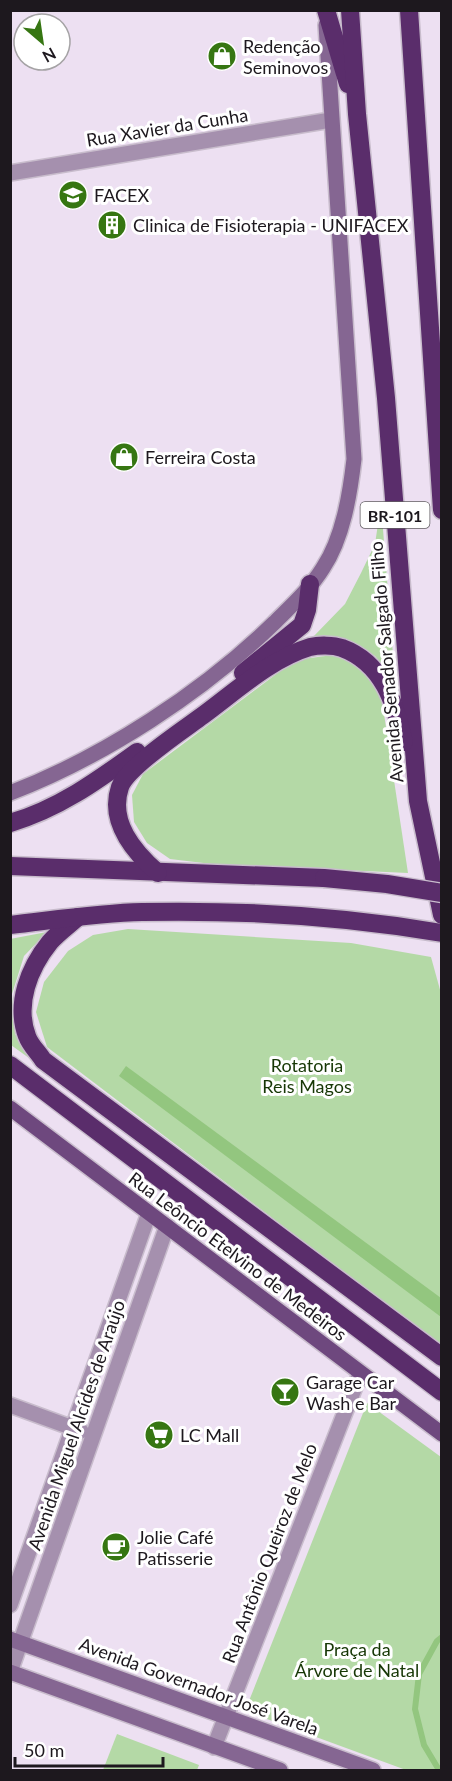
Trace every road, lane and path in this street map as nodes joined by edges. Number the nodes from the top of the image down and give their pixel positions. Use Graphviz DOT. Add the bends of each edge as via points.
graph roads {
  1 [pos="326,10"];
  2 [pos="350,10"];
  3 [pos="409,10"];
  4 [pos="357,114"];
  5 [pos="331,120"];
  6 [pos="10,173"];
  7 [pos="441,510"];
  8 [pos="310,584"];
  9 [pos="10,793"];
  10 [pos="418,801"];
  11 [pos="10,824"];
  12 [pos="10,866"];
  13 [pos="159,873"];
  14 [pos="441,893"];
  15 [pos="441,915"];
  16 [pos="78,917"];
  17 [pos="10,925"];
  18 [pos="441,933"];
  19 [pos="10,1065"];
  20 [pos="10,1108"];
  21 [pos="149,1213"];
  22 [pos="167,1226"];
  23 [pos="441,1357"];
  24 [pos="360,1374"];
  25 [pos="441,1392"];
  26 [pos="10,1405"];
  27 [pos="74,1428"];
  28 [pos="441,1434"];
  29 [pos="93,1436"];
  30 [pos="10,1605"];
  31 [pos="15,1640"];
  32 [pos="10,1672"];
  33 [pos="225,1717"];
  34 [pos="214,1747"];
  35 [pos="280,1770"];
  36 [pos="373,1770"];
  1 -- 4 [label="highway"];
  1 -- 5 [label="main road"];
  2 -- 4 [label="highway, Avenida Senador Salgado Filho / BR-101"];
  3 -- 7 [label="highway, BR-101"];
  4 -- 10 [label="highway, Avenida Senador Salgado Filho / BR-101" via="386,398"];
  5 -- 6 [label="street, Rua Xavier da Cunha"];
  5 -- 8 [label="main road" via="354,459 340,529 324,567"];
  8 -- 9 [label="main road" via="240,656 126,735 50,778"];
  8 -- 11 [label="highway" via="302,625 203,705 68,799"];
  10 -- 13 [label="highway" via="394,704 374,668 356,653 335,646 312,646 266,670 128,772 120,786 119,823 140,857"];
  10 -- 15 [label="highway, Avenida Senador Salgado Filho / BR-101"];
  12 -- 13 [label="highway"];
  13 -- 14 [label="highway, bridge" via="324,878"];
  16 -- 17 [label="highway"];
  16 -- 18 [label="highway" via="141,912 316,916"];
  16 -- 23 [label="highway" via="51,941 25,989 22,1016 28,1038 43,1060"];
  19 -- 25 [label="highway"];
  20 -- 21 [label="main road, Rua Leôncio Etelvino de Medeiros"];
  21 -- 22 [label="main road, Rua Leôncio Etelvino de Medeiros"];
  21 -- 27 [label="street, Avenida Miguel Alcídes de Araújo"];
  22 -- 24 [label="main road, Rua Leôncio Etelvino de Medeiros"];
  22 -- 29 [label="street, Avenida Miguel Alcídes de Araújo"];
  24 -- 28 [label="main road, Rua Leôncio Etelvino de Medeiros"];
  24 -- 33 [label="street, Rua Antônio Queiroz de Melo"];
  26 -- 27 [label="street"];
  27 -- 29 [label="street"];
  27 -- 30 [label="street, Avenida Miguel Alcídes de Araújo"];
  29 -- 31 [label="street, Avenida Miguel Alcídes de Araújo"];
  31 -- 32 [label="street, Avenida Miguel Alcídes de Araújo"];
  31 -- 33 [label="main road, Avenida Governador José Varela"];
  32 -- 34 [label="main road"];
  33 -- 34 [label="street, Rua Antônio Queiroz de Melo"];
  33 -- 36 [label="main road, Avenida Governador José Varela"];
  34 -- 35 [label="main road"];
}
